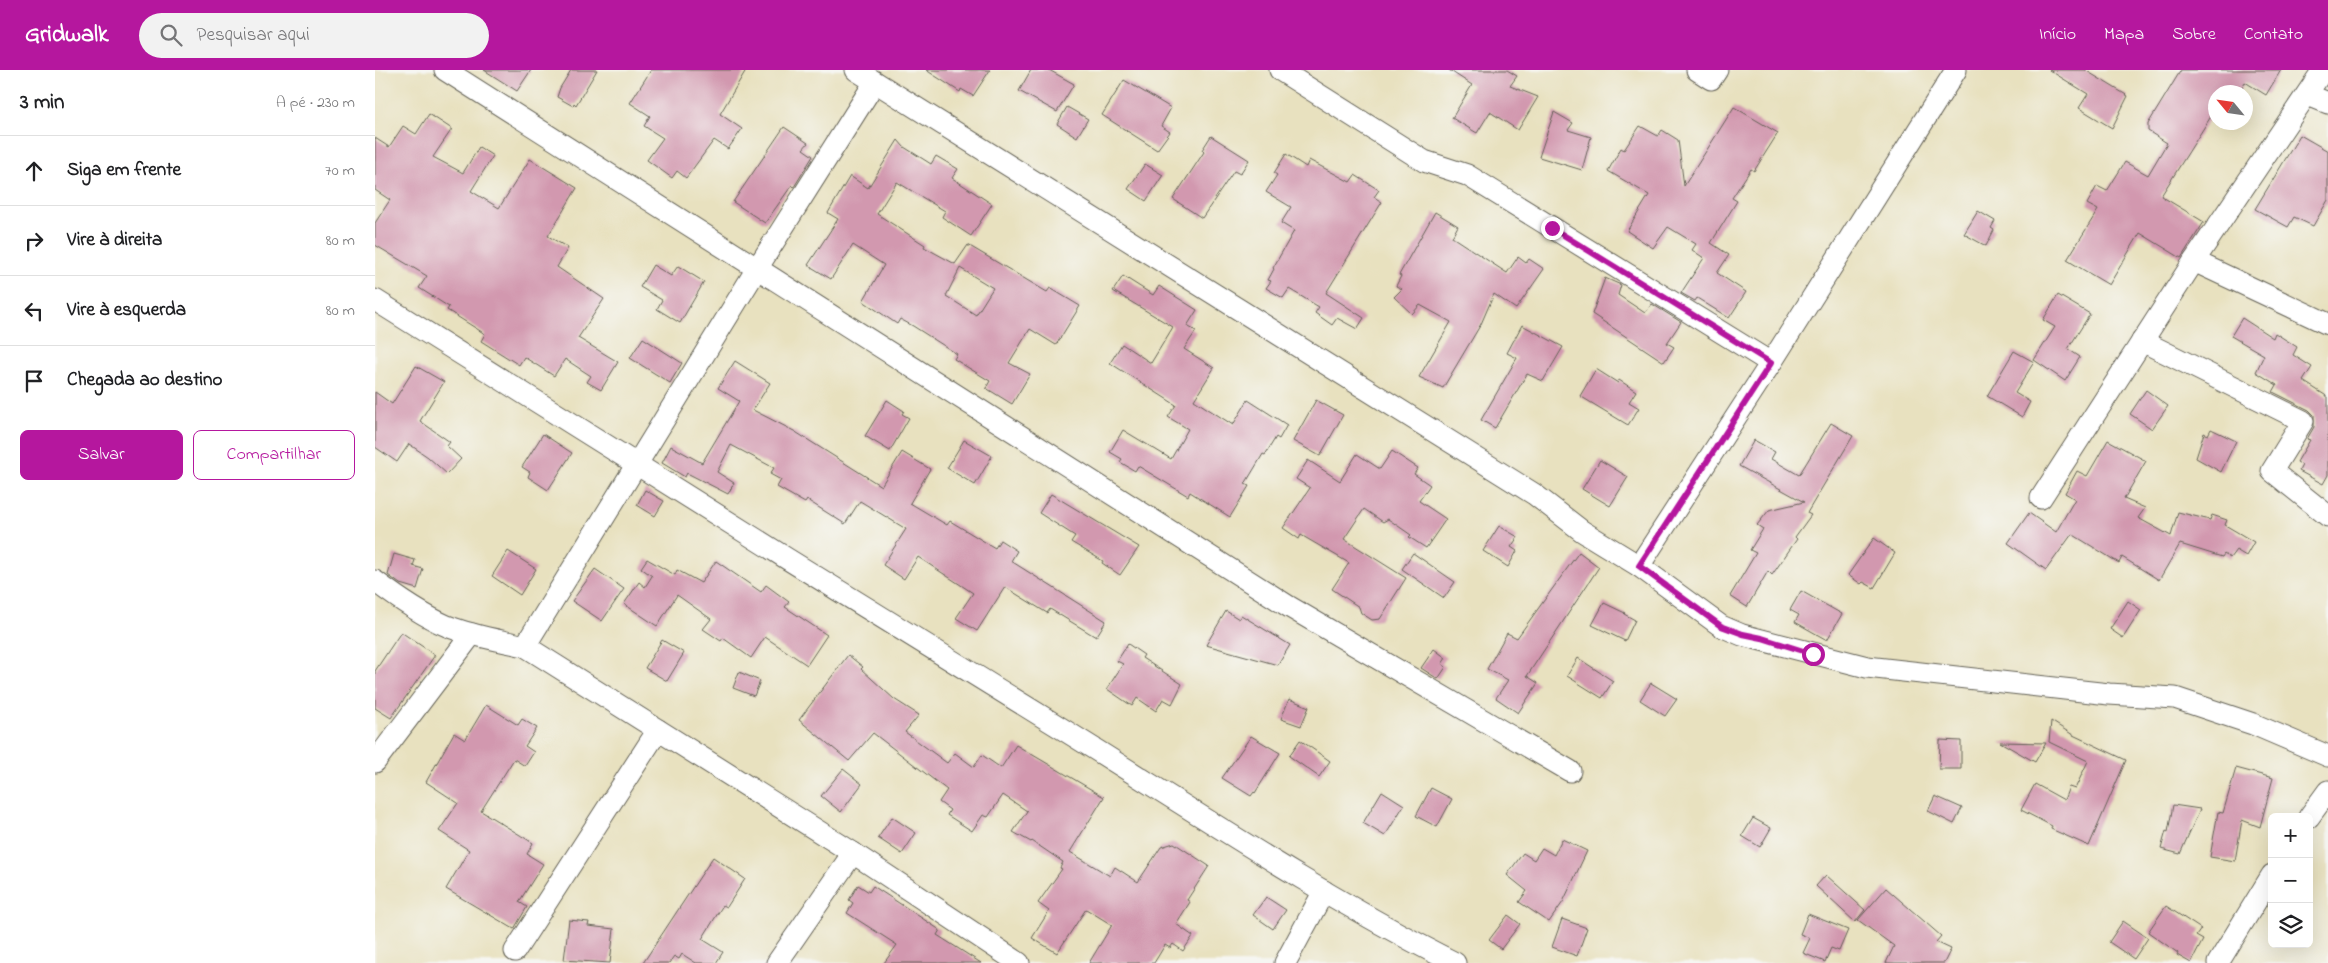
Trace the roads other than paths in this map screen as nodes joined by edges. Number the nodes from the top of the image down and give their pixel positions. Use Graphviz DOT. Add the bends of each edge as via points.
graph roads {
  1 [pos="445,70"];
  2 [pos="856,70"];
  3 [pos="1697,70"];
  4 [pos="1717,70"];
  5 [pos="1956,70"];
  6 [pos="2323,70"];
  7 [pos="1290,73"];
  8 [pos="875,82"];
  9 [pos="2308,95"];
  10 [pos="2328,103"];
  11 [pos="2193,261"];
  12 [pos="757,267"];
  13 [pos="375,300"];
  14 [pos="2328,324"];
  15 [pos="2141,341"];
  16 [pos="1771,363"];
  17 [pos="635,465"];
  18 [pos="2041,498"];
  19 [pos="2328,516"];
  20 [pos="1639,566"];
  21 [pos="375,581"];
  22 [pos="472,634"];
  23 [pos="525,646"];
  24 [pos="658,730"];
  25 [pos="2328,756"];
  26 [pos="375,762"];
  27 [pos="1570,771"];
  28 [pos="2328,791"];
  29 [pos="2312,813"];
  30 [pos="853,853"];
  31 [pos="2268,882"];
  32 [pos="1324,890"];
  33 [pos="515,951"];
  34 [pos="777,963"];
  35 [pos="1019,963"];
  36 [pos="1285,963"];
  37 [pos="1455,963"];
  38 [pos="2218,963"];
  1 -- 12 [label="street"];
  2 -- 8 [label="street"];
  3 -- 4 [label="street" via="1711,79"];
  5 -- 16 [label="street"];
  6 -- 9 [label="street"];
  7 -- 16 [label="street" via="1424,161 1467,175"];
  8 -- 12 [label="street"];
  8 -- 20 [label="street" via="1534,494 1582,531"];
  9 -- 10 [label="street"];
  9 -- 11 [label="street"];
  11 -- 14 [label="street"];
  11 -- 15 [label="street"];
  12 -- 17 [label="street"];
  12 -- 27 [label="street" via="1288,606"];
  13 -- 17 [label="street"];
  15 -- 18 [label="street"];
  15 -- 19 [label="street" via="2303,421 2272,470"];
  16 -- 20 [label="street"];
  17 -- 23 [label="street"];
  17 -- 32 [label="street"];
  20 -- 25 [label="street" via="1721,626 1813,654 1867,667 2109,694 2175,698 2253,724"];
  21 -- 22 [label="street" via="445,625"];
  22 -- 23 [label="street"];
  22 -- 26 [label="street"];
  23 -- 24 [label="street"];
  24 -- 30 [label="street"];
  24 -- 33 [label="street"];
  28 -- 29 [label="street"];
  30 -- 34 [label="street"];
  30 -- 35 [label="street"];
  31 -- 38 [label="street"];
  32 -- 36 [label="street"];
  32 -- 37 [label="street"];
}
